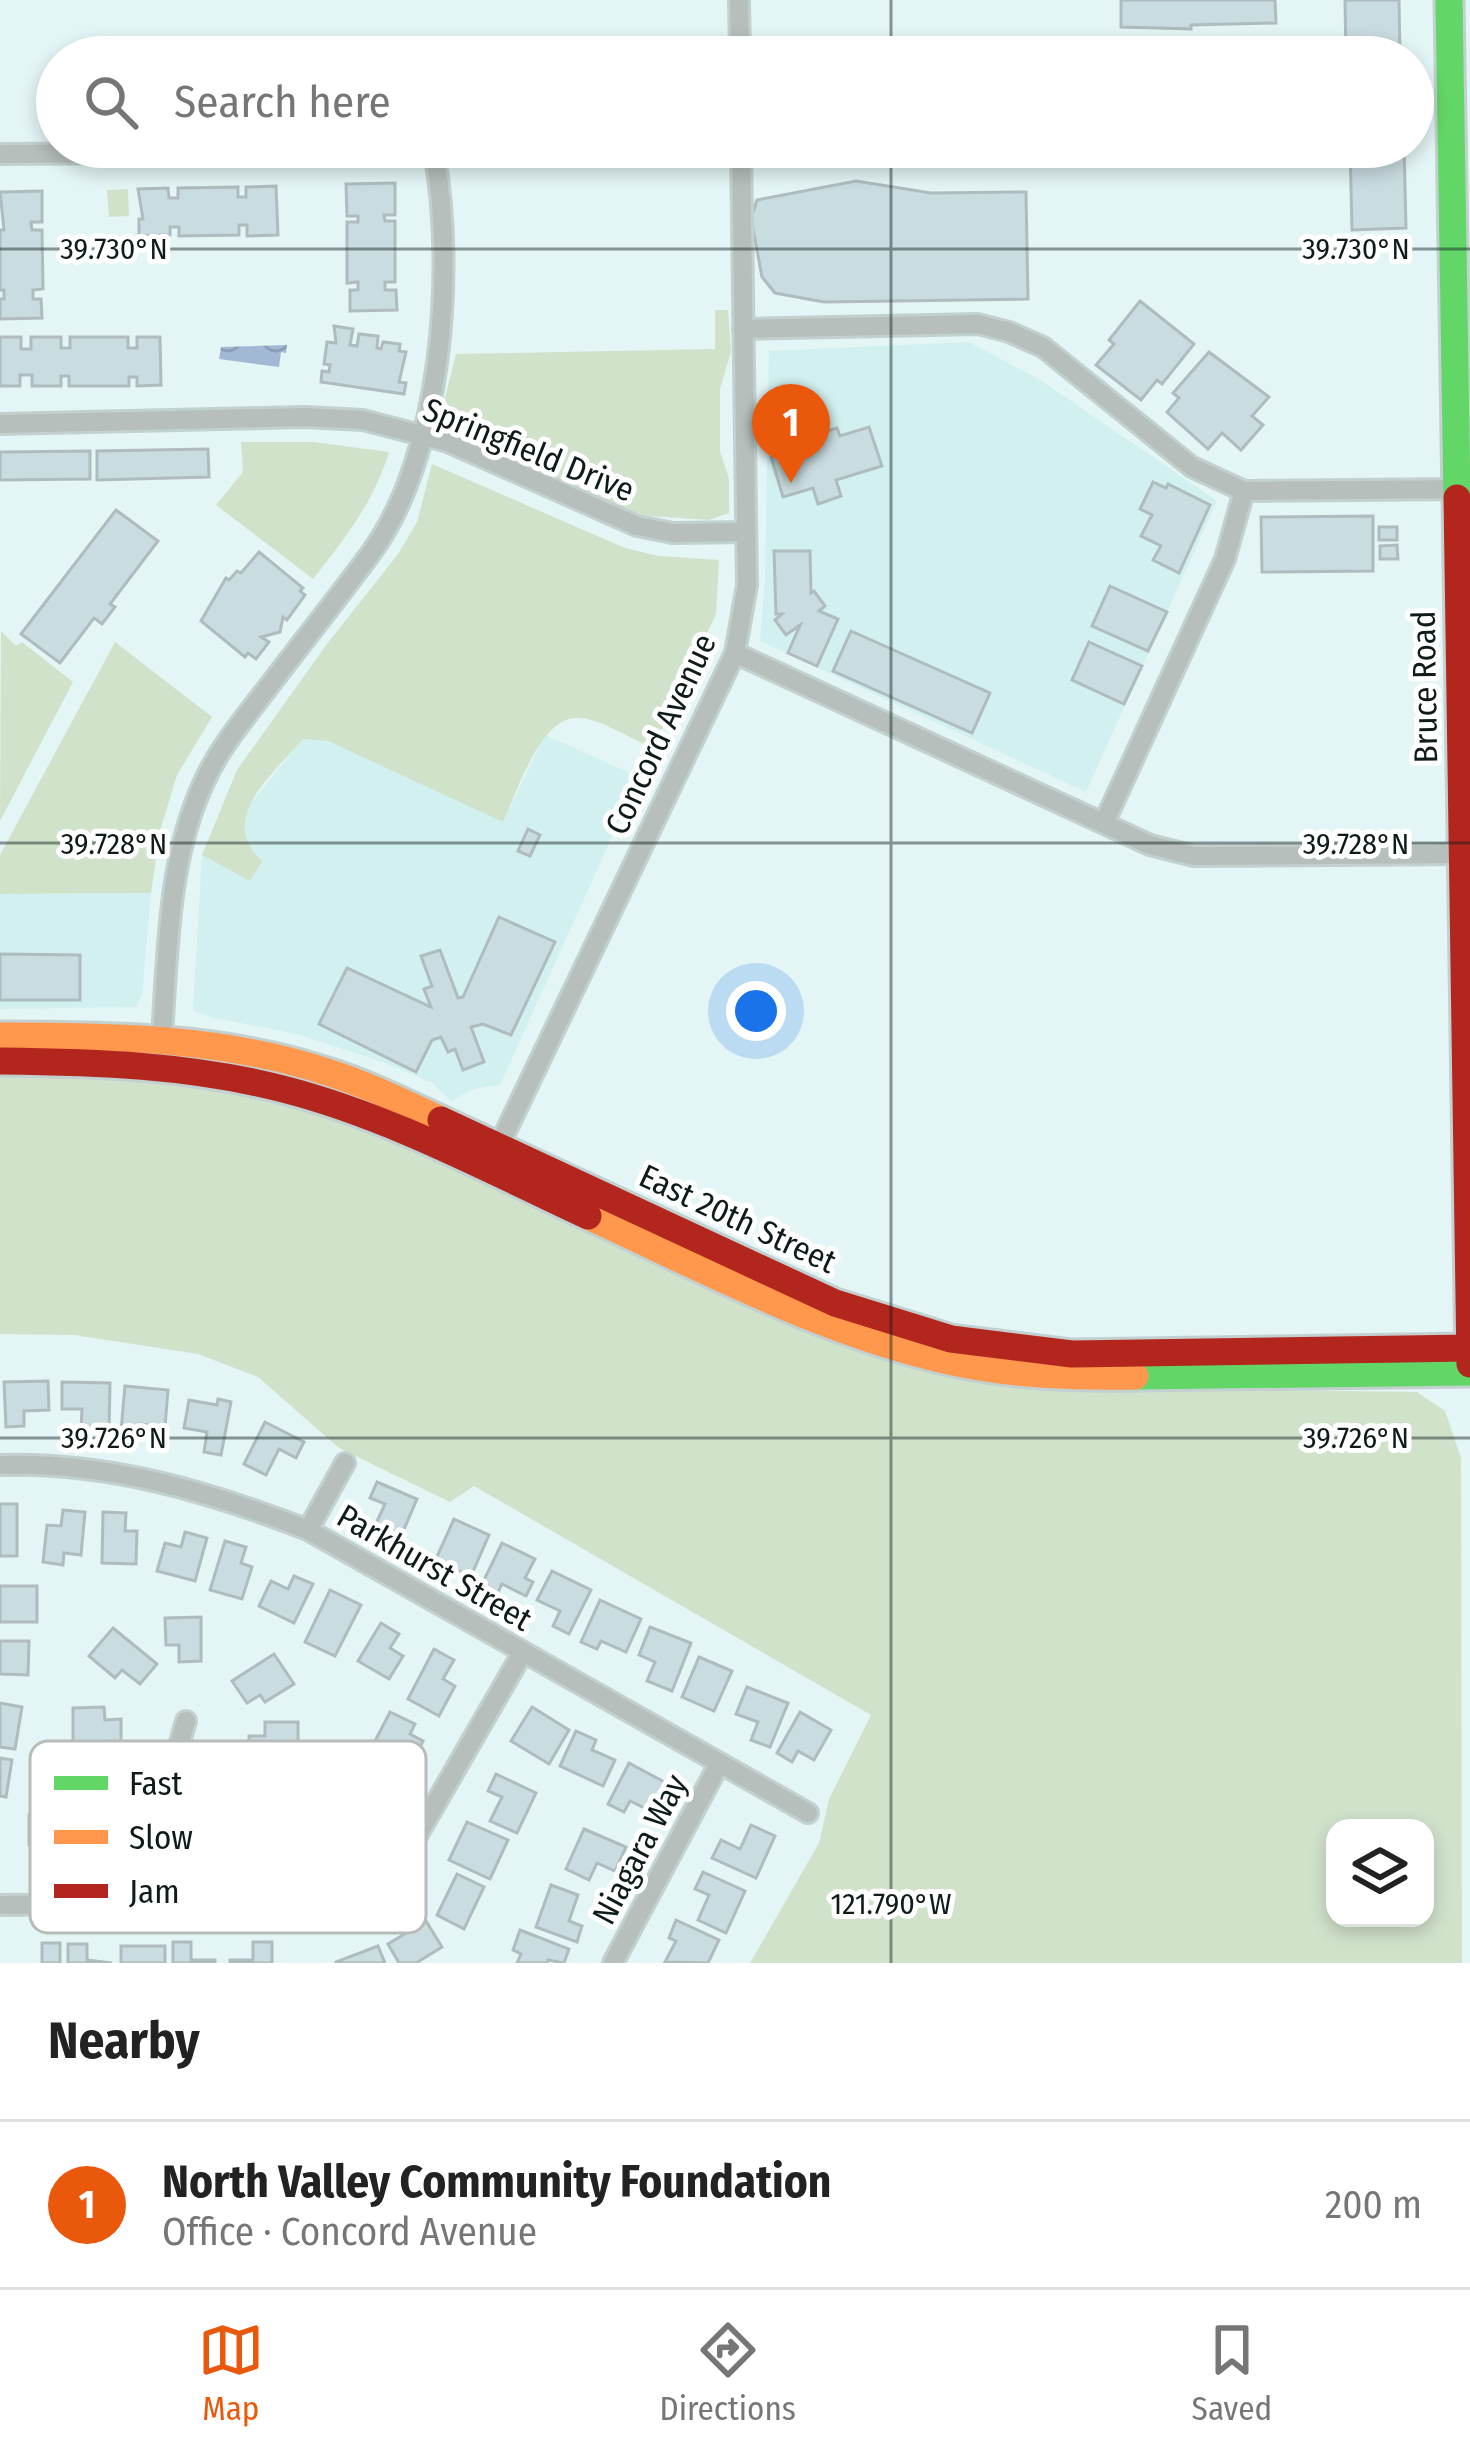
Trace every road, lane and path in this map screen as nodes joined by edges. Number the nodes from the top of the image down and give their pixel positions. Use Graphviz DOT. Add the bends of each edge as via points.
graph roads {
  1 [pos="739,0"];
  2 [pos="1449,0"];
  3 [pos="740,36"];
  4 [pos="0,154"];
  5 [pos="36,154"];
  6 [pos="437,168"];
  7 [pos="741,168"];
  8 [pos="743,328"];
  9 [pos="0,424"];
  10 [pos="422,433"];
  11 [pos="1463,489"];
  12 [pos="1244,490"];
  13 [pos="746,532"];
  14 [pos="734,653"];
  15 [pos="1104,823"];
  16 [pos="1462,854"];
  17 [pos="0,1036"];
  18 [pos="161,1051"];
  19 [pos="0,1061"];
  20 [pos="493,1158"];
  21 [pos="1470,1348"];
  22 [pos="1470,1373"];
  23 [pos="344,1463"];
  24 [pos="0,1465"];
  25 [pos="308,1530"];
  26 [pos="523,1652"];
  27 [pos="186,1721"];
  28 [pos="181,1741"];
  29 [pos="719,1764"];
  30 [pos="808,1814"];
  31 [pos="426,1824"];
  32 [pos="0,1905"];
  33 [pos="30,1905"];
  34 [pos="613,1963"];
  1 -- 3 [label="street"];
  2 -- 11 [label="street, Bruce Road"];
  4 -- 5 [label="street"];
  6 -- 10 [label="street" via="440,340"];
  7 -- 8 [label="street, Concord Avenue"];
  8 -- 12 [label="street" via="978,324 1009,332 1043,347 1192,467"];
  8 -- 13 [label="street, Concord Avenue"];
  9 -- 10 [label="street, Springfield Drive" via="334,417"];
  10 -- 13 [label="street, Springfield Drive" via="637,526"];
  10 -- 18 [label="street" via="384,532 204,782 176,880"];
  11 -- 12 [label="street"];
  11 -- 16 [label="street, Bruce Road"];
  12 -- 15 [label="street" via="1225,559"];
  13 -- 14 [label="street, Concord Avenue" via="747,585"];
  14 -- 15 [label="street"];
  14 -- 20 [label="street, Concord Avenue"];
  15 -- 16 [label="street" via="1194,856"];
  16 -- 21 [label="street, Bruce Road"];
  17 -- 18 [label="street, East 20th Street"];
  18 -- 19 [label="street, East 20th Street"];
  18 -- 20 [label="street, East 20th Street"];
  20 -- 21 [label="street, East 20th Street" via="835,1303 951,1339 1072,1354"];
  20 -- 22 [label="street, East 20th Street" via="845,1333 915,1356 1066,1377"];
  21 -- 22 [label="street, Bruce Road"];
  23 -- 25 [label="street"];
  24 -- 25 [label="street, Parkhurst Street" via="160,1480"];
  25 -- 26 [label="street, Parkhurst Street"];
  26 -- 29 [label="street, Parkhurst Street"];
  26 -- 31 [label="street"];
  27 -- 28 [label="street"];
  29 -- 30 [label="street, Parkhurst Street"];
  29 -- 34 [label="street, Niagara Way"];
  32 -- 33 [label="street"];
}
